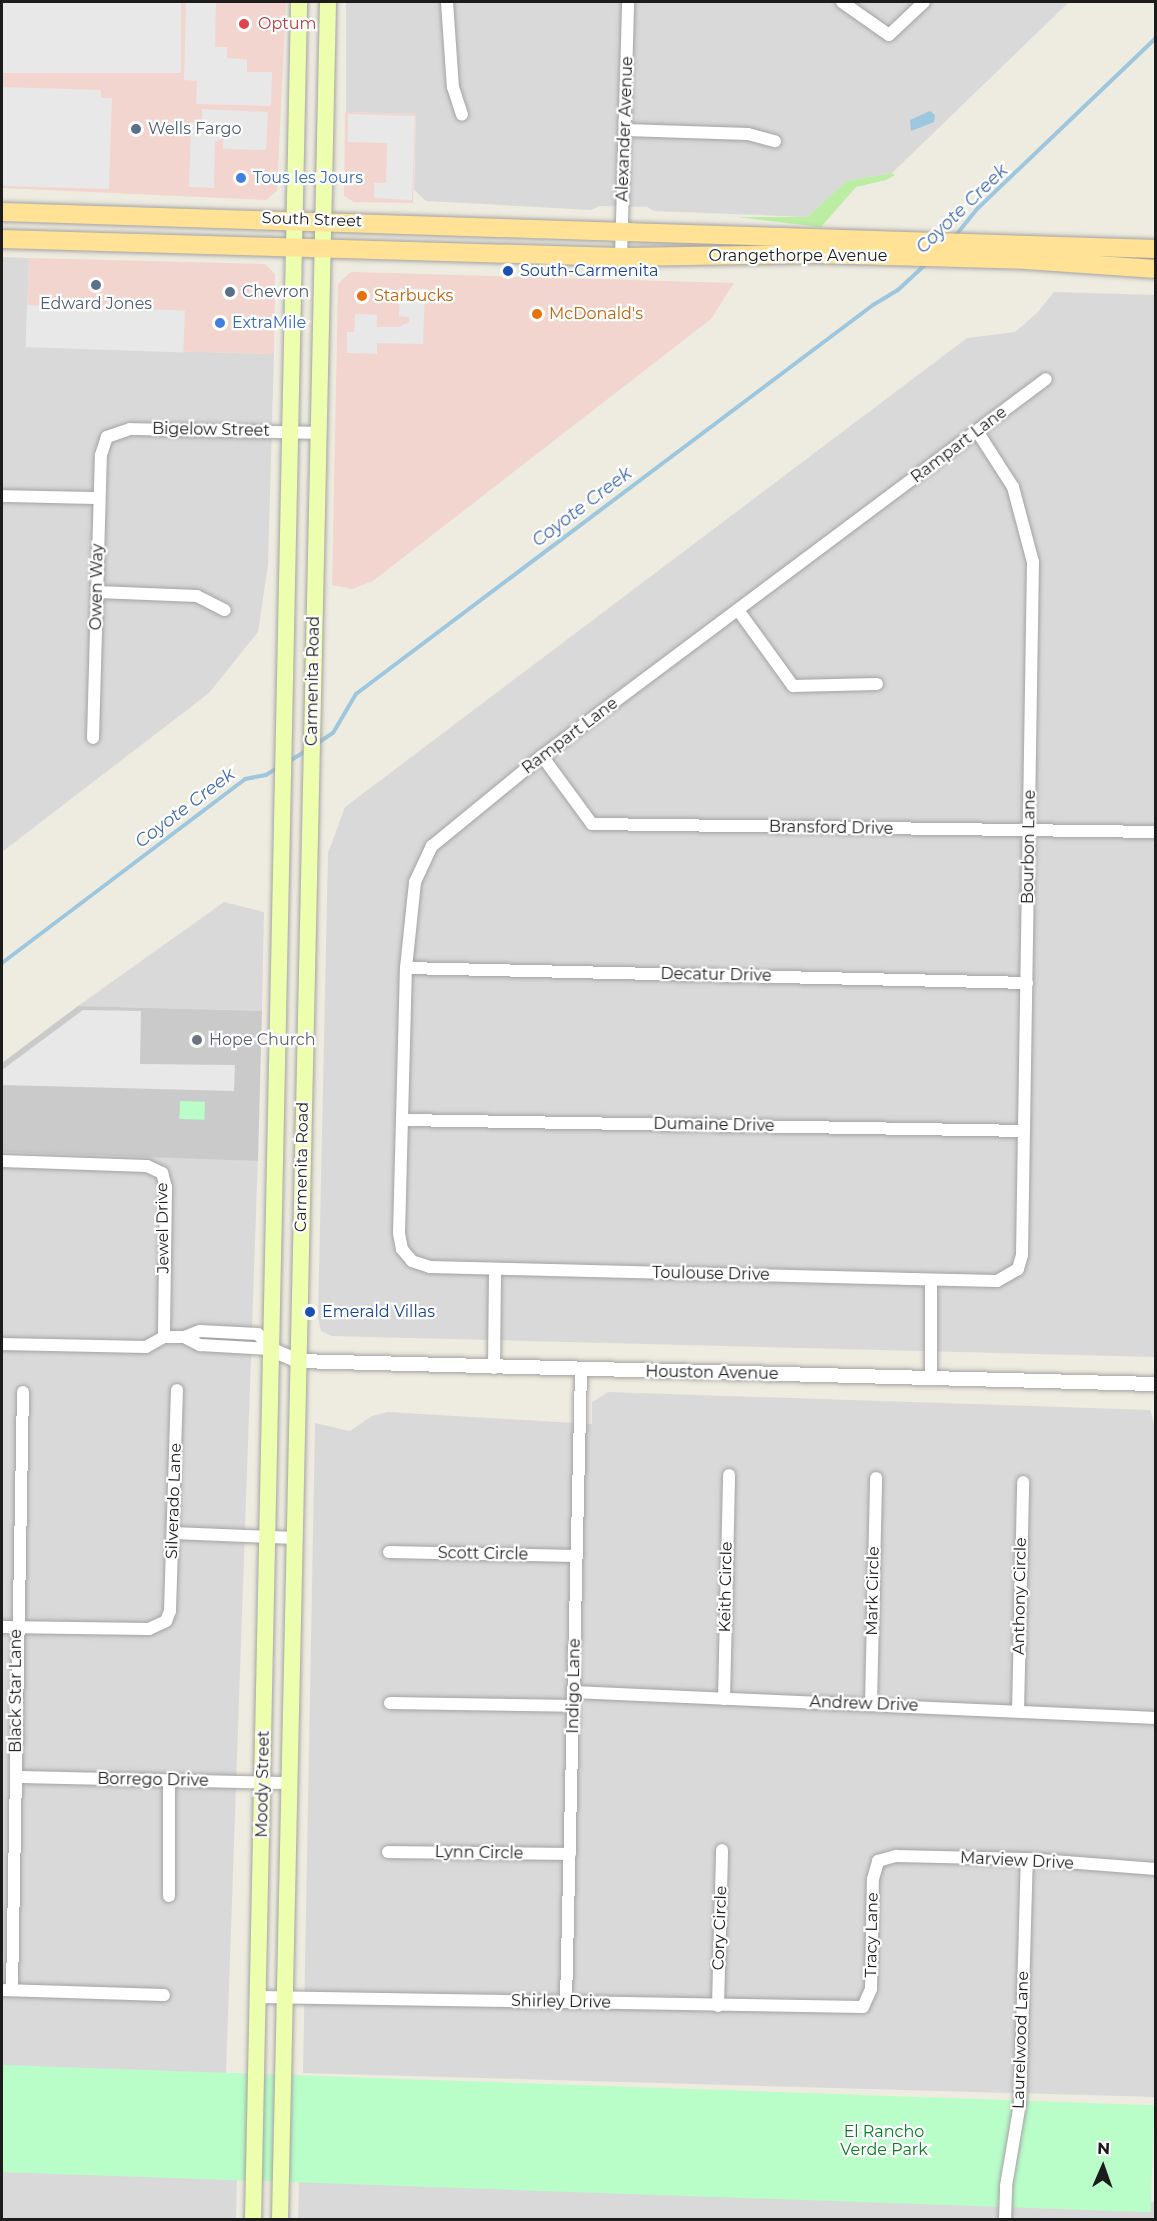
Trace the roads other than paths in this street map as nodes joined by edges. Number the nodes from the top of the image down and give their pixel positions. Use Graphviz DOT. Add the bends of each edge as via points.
graph roads {
  1 [pos="299,2"];
  2 [pos="328,2"];
  3 [pos="447,2"];
  4 [pos="628,2"];
  5 [pos="842,2"];
  6 [pos="924,2"];
  7 [pos="462,115"];
  8 [pos="625,130"];
  9 [pos="775,141"];
  10 [pos="2,212"];
  11 [pos="295,220"];
  12 [pos="322,221"];
  13 [pos="622,230"];
  14 [pos="2,239"];
  15 [pos="294,247"];
  16 [pos="322,248"];
  17 [pos="1155,249"];
  18 [pos="621,257"];
  19 [pos="1155,269"];
  20 [pos="1046,379"];
  21 [pos="977,431"];
  22 [pos="290,432"];
  23 [pos="318,433"];
  24 [pos="106,437"];
  25 [pos="2,496"];
  26 [pos="99,498"];
  27 [pos="98,592"];
  28 [pos="225,609"];
  29 [pos="738,610"];
  30 [pos="877,684"];
  31 [pos="93,738"];
  32 [pos="542,756"];
  33 [pos="1029,832"];
  34 [pos="1155,832"];
  35 [pos="406,968"];
  36 [pos="1026,983"];
  37 [pos="403,1120"];
  38 [pos="1024,1131"];
  39 [pos="2,1161"];
  40 [pos="408,1258"];
  41 [pos="495,1269"];
  42 [pos="1014,1274"];
  43 [pos="931,1280"];
  44 [pos="164,1337"];
  45 [pos="2,1344"];
  46 [pos="270,1349"];
  47 [pos="298,1361"];
  48 [pos="494,1368"];
  49 [pos="581,1370"];
  50 [pos="930,1379"];
  51 [pos="1155,1384"];
  52 [pos="177,1390"];
  53 [pos="23,1392"];
  54 [pos="729,1474"];
  55 [pos="876,1478"];
  56 [pos="1023,1482"];
  57 [pos="173,1533"];
  58 [pos="267,1537"];
  59 [pos="295,1538"];
  60 [pos="389,1552"];
  61 [pos="577,1556"];
  62 [pos="2,1627"];
  63 [pos="16,1627"];
  64 [pos="573,1692"];
  65 [pos="724,1700"];
  66 [pos="390,1703"];
  67 [pos="871,1704"];
  68 [pos="573,1706"];
  69 [pos="1018,1711"];
  70 [pos="1155,1718"];
  71 [pos="16,1777"];
  72 [pos="169,1780"];
  73 [pos="263,1782"];
  74 [pos="289,1783"];
  75 [pos="722,1850"];
  76 [pos="388,1852"];
  77 [pos="570,1854"];
  78 [pos="1027,1859"];
  79 [pos="878,1861"];
  80 [pos="1155,1869"];
  81 [pos="169,1896"];
  82 [pos="7,1990"];
  83 [pos="164,1995"];
  84 [pos="259,1997"];
  85 [pos="286,1998"];
  86 [pos="566,2002"];
  87 [pos="718,2006"];
  88 [pos="863,2007"];
  89 [pos="254,2220"];
  90 [pos="280,2220"];
  91 [pos="1005,2220"];
  1 -- 11 [label="main road, Carmenita Road"];
  2 -- 12 [label="main road, Carmenita Road"];
  3 -- 7 [label="street" via="453,87"];
  4 -- 8 [label="street, Alexander Avenue"];
  5 -- 6 [label="street" via="889,35"];
  8 -- 9 [label="street" via="748,134"];
  8 -- 13 [label="street, Alexander Avenue"];
  10 -- 11 [label="main road, South Street"];
  11 -- 12 [label="main road, South Street"];
  11 -- 15 [label="main road, Carmenita Road"];
  12 -- 13 [label="main road, South Street"];
  12 -- 16 [label="main road, Carmenita Road"];
  13 -- 17 [label="main road, Orangethorpe Avenue"];
  13 -- 18 [label="street, Alexander Avenue"];
  14 -- 15 [label="main road, South Street"];
  15 -- 16 [label="main road, South Street"];
  15 -- 22 [label="main road, Carmenita Road"];
  16 -- 18 [label="main road, South Street"];
  16 -- 23 [label="main road, Carmenita Road"];
  18 -- 19 [label="main road, Orangethorpe Avenue" via="816,254 1026,260"];
  20 -- 21 [label="street, Rampart Lane"];
  21 -- 29 [label="street, Rampart Lane"];
  21 -- 33 [label="street, Bourbon Lane" via="1013,487 1033,562"];
  22 -- 23 [label="street, Bigelow Street"];
  22 -- 24 [label="street, Bigelow Street" via="130,429"];
  22 -- 46 [label="main road, Carmenita Road"];
  23 -- 47 [label="main road, Carmenita Road"];
  24 -- 26 [label="street, Owen Way" via="100,456"];
  25 -- 26 [label="street"];
  26 -- 27 [label="street, Owen Way"];
  27 -- 28 [label="street" via="197,596"];
  27 -- 31 [label="street, Owen Way"];
  29 -- 30 [label="street" via="793,686"];
  29 -- 32 [label="street, Rampart Lane"];
  32 -- 33 [label="street, Bransford Drive" via="592,824"];
  32 -- 35 [label="street, Rampart Lane" via="432,846 415,882"];
  33 -- 34 [label="street, Bransford Drive"];
  33 -- 36 [label="street, Bourbon Lane"];
  35 -- 36 [label="street, Decatur Drive"];
  35 -- 37 [label="street, Rampart Lane"];
  36 -- 38 [label="street, Bourbon Lane"];
  37 -- 38 [label="street, Dumaine Drive"];
  37 -- 40 [label="street, Rampart Lane" via="399,1233"];
  38 -- 42 [label="street, Bourbon Lane" via="1022,1255"];
  39 -- 44 [label="street, Jewel Drive" via="147,1166 162,1173 166,1187"];
  40 -- 41 [label="street, Toulouse Drive" via="430,1267"];
  41 -- 43 [label="street, Toulouse Drive"];
  41 -- 48 [label="street"];
  42 -- 43 [label="street, Toulouse Drive" via="997,1281"];
  43 -- 50 [label="street"];
  44 -- 45 [label="street" via="146,1347"];
  44 -- 46 [label="street" via="184,1337 200,1331 258,1334"];
  46 -- 47 [label="street, Houston Avenue"];
  46 -- 58 [label="main road, Moody Street"];
  47 -- 48 [label="street, Houston Avenue"];
  47 -- 59 [label="main road, Moody Street"];
  48 -- 49 [label="street, Houston Avenue"];
  49 -- 50 [label="street, Houston Avenue"];
  49 -- 61 [label="street, Indigo Lane"];
  50 -- 51 [label="street, Houston Avenue"];
  52 -- 57 [label="street, Silverado Lane"];
  53 -- 63 [label="street, Black Star Lane"];
  54 -- 65 [label="street, Keith Circle"];
  55 -- 67 [label="street, Mark Circle"];
  56 -- 69 [label="street, Anthony Circle"];
  57 -- 58 [label="street"];
  57 -- 63 [label="street, Silverado Lane" via="170,1611 161,1625 149,1629"];
  58 -- 59 [label="street"];
  58 -- 73 [label="main road, Moody Street"];
  59 -- 74 [label="main road, Moody Street"];
  60 -- 61 [label="street, Scott Circle"];
  61 -- 64 [label="street, Indigo Lane"];
  62 -- 63 [label="street"];
  63 -- 71 [label="street, Black Star Lane"];
  64 -- 65 [label="street, Andrew Drive"];
  64 -- 68 [label="street, Indigo Lane"];
  65 -- 67 [label="street, Andrew Drive"];
  66 -- 68 [label="street"];
  67 -- 69 [label="street, Andrew Drive"];
  68 -- 77 [label="street, Indigo Lane"];
  69 -- 70 [label="street, Andrew Drive"];
  71 -- 72 [label="street, Borrego Drive"];
  71 -- 82 [label="street, Black Star Lane"];
  72 -- 73 [label="street, Borrego Drive"];
  72 -- 81 [label="street"];
  73 -- 74 [label="street, Borrego Drive"];
  73 -- 84 [label="main road, Moody Street"];
  74 -- 85 [label="main road, Moody Street"];
  75 -- 87 [label="street, Cory Circle"];
  76 -- 77 [label="street, Lynn Circle"];
  77 -- 86 [label="street, Indigo Lane"];
  78 -- 79 [label="street, Marview Drive" via="896,1857"];
  78 -- 80 [label="street, Marview Drive"];
  78 -- 91 [label="street, Laurelwood Lane" via="1020,2103 1006,2186"];
  79 -- 88 [label="street, Tracy Lane" via="873,1878 871,1989"];
  82 -- 83 [label="street"];
  84 -- 85 [label="street, Shirley Drive"];
  84 -- 89 [label="main road, Moody Street"];
  85 -- 86 [label="street, Shirley Drive"];
  85 -- 90 [label="main road, Moody Street"];
  86 -- 87 [label="street, Shirley Drive"];
  87 -- 88 [label="street, Shirley Drive"];
}
